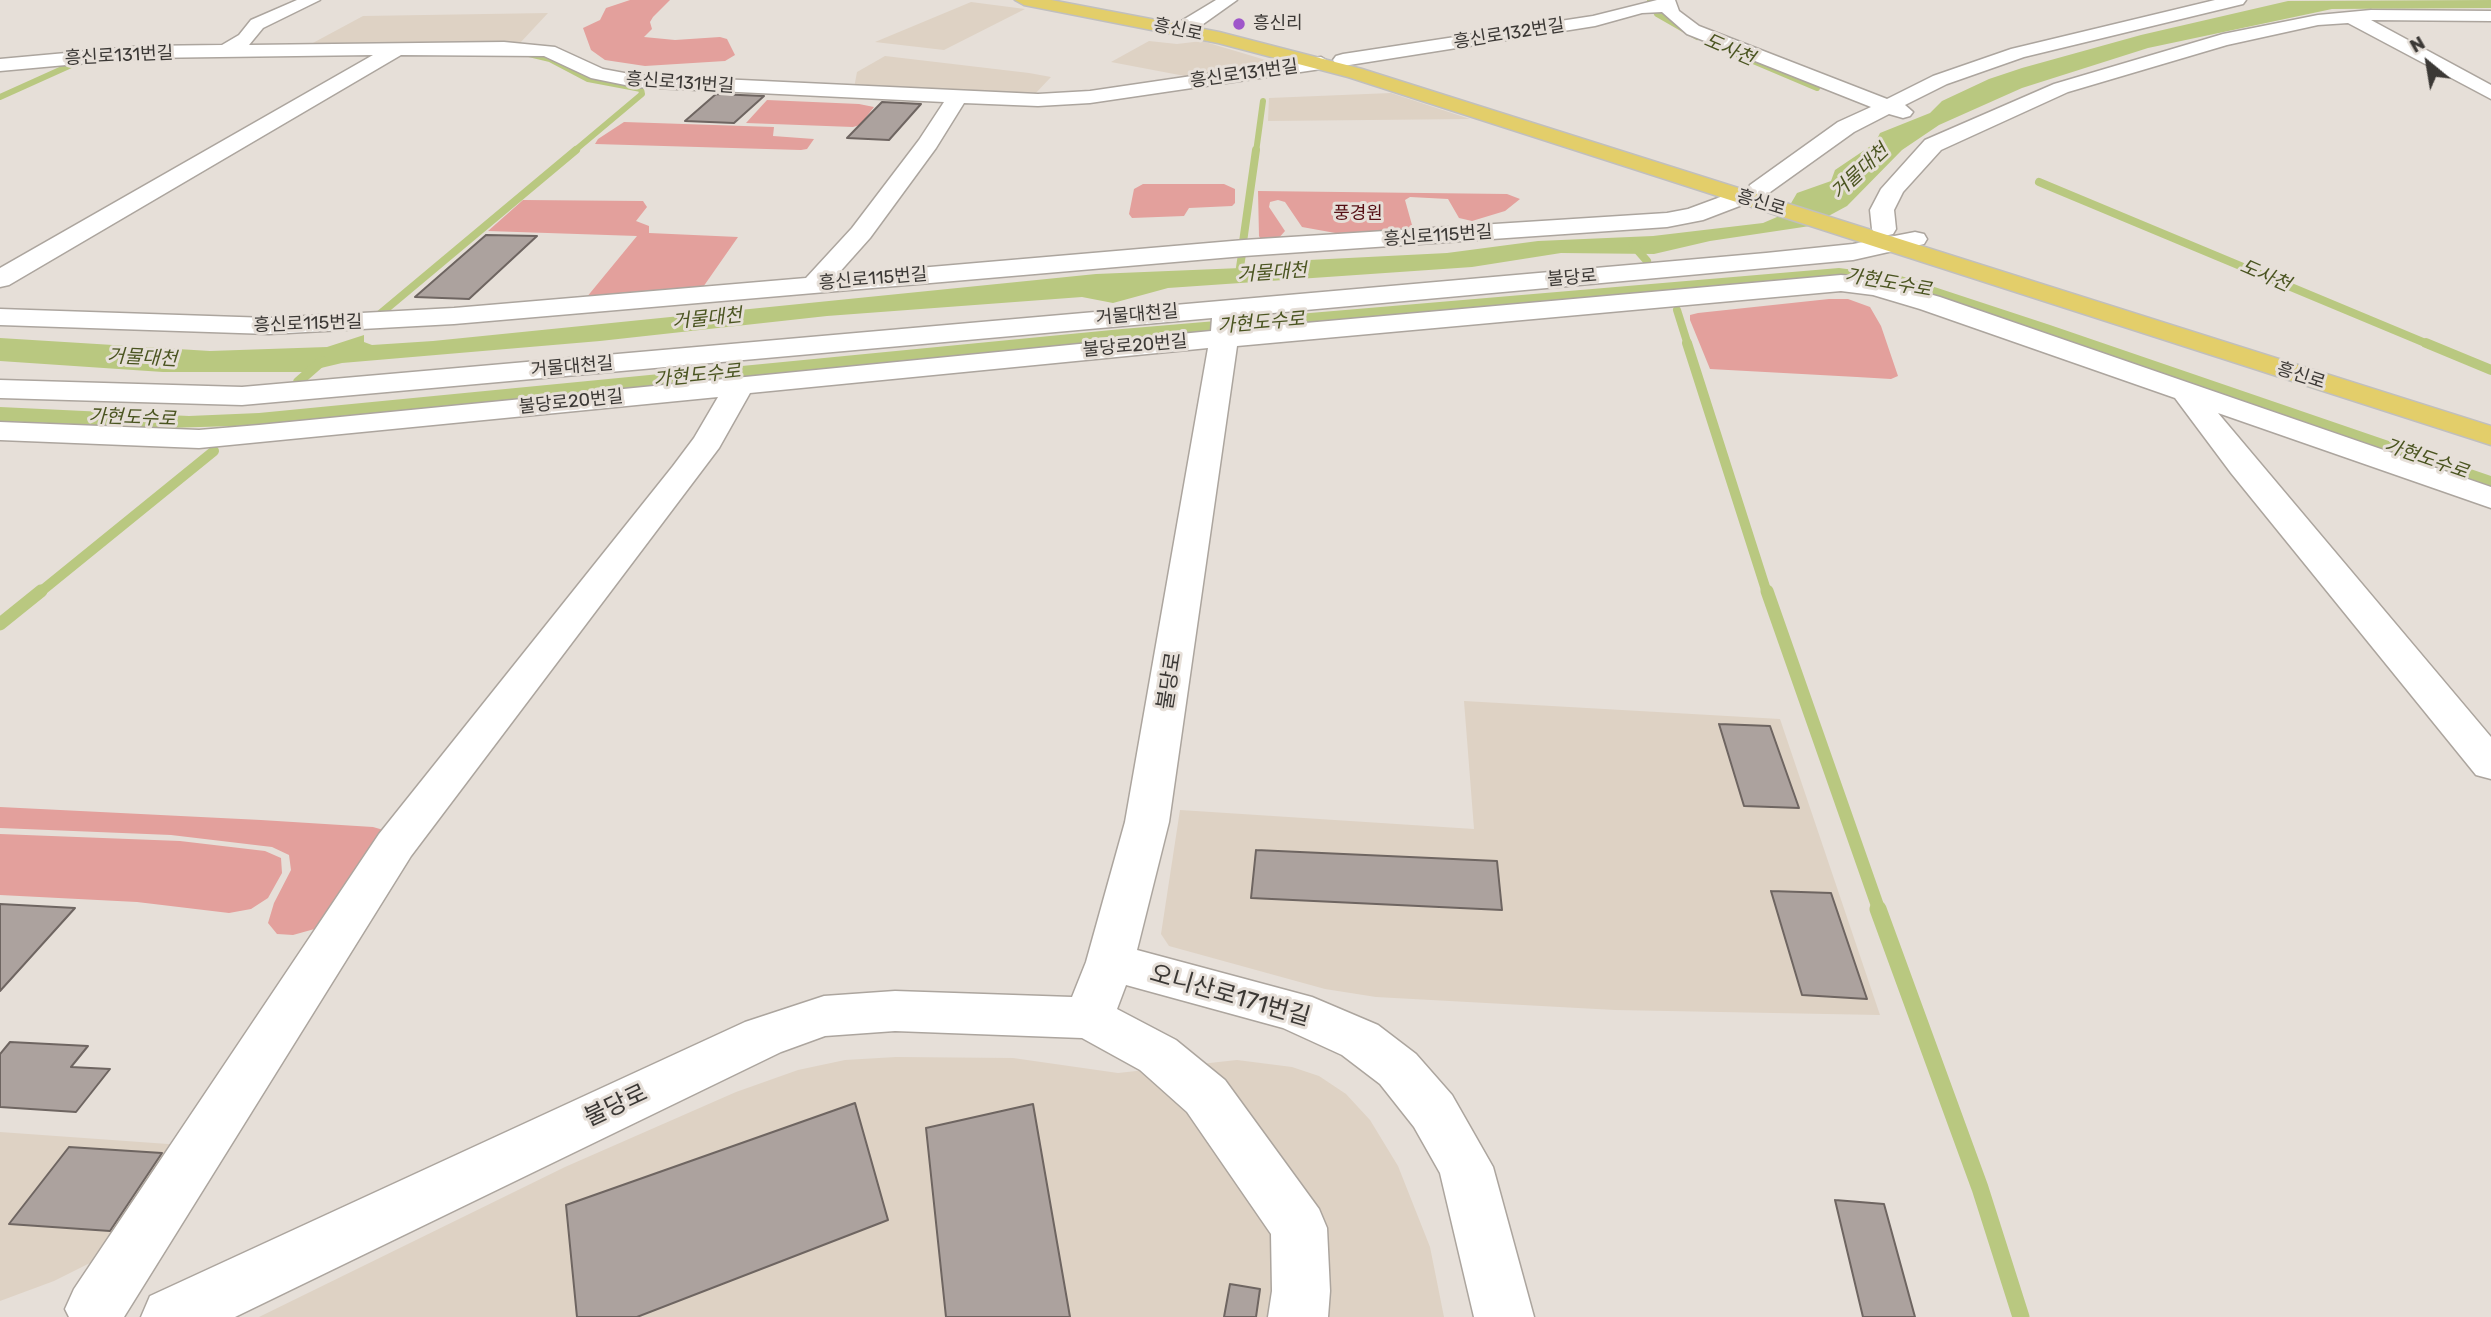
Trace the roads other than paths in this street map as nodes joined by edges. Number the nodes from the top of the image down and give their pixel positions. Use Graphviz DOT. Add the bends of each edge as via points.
graph roads {
  1 [pos="312,0"];
  2 [pos="1024,0"];
  3 [pos="1069,0"];
  4 [pos="1227,0"];
  5 [pos="2237,0"];
  6 [pos="2321,0"];
  7 [pos="1659,5"];
  8 [pos="2350,16"];
  9 [pos="2491,16"];
  10 [pos="1185,26"];
  11 [pos="398,49"];
  12 [pos="226,51"];
  13 [pos="1343,60"];
  14 [pos="1321,63"];
  15 [pos="0,65"];
  16 [pos="2491,93"];
  17 [pos="957,97"];
  18 [pos="1892,108"];
  19 [pos="1942,127"];
  20 [pos="1755,195"];
  21 [pos="1881,233"];
  22 [pos="0,279"];
  23 [pos="815,284"];
  24 [pos="0,317"];
  25 [pos="1226,323"];
  26 [pos="740,385"];
  27 [pos="0,389"];
  28 [pos="2185,391"];
  29 [pos="2491,421"];
  30 [pos="0,431"];
  31 [pos="2491,436"];
  32 [pos="2491,498"];
  33 [pos="2491,765"];
  34 [pos="1110,962"];
  35 [pos="1089,1018"];
  36 [pos="94,1314"];
  37 [pos="171,1317"];
  38 [pos="1298,1317"];
  39 [pos="1504,1317"];
  1 -- 12 [label="street" via="257,23 246,39"];
  2 -- 10 [label="main road, 흥신로"];
  3 -- 10 [label="main road, 흥신로"];
  4 -- 10 [label="street"];
  5 -- 18 [label="street, 흥신로" via="2018,53 1940,80"];
  6 -- 8 [label="street"];
  7 -- 13 [label="street, 흥신로132번길" via="1595,20"];
  7 -- 18 [label="street" via="1702,34"];
  8 -- 9 [label="street"];
  8 -- 16 [label="street"];
  8 -- 19 [label="street" via="2235,37"];
  10 -- 13 [label="main road, 흥신로"];
  10 -- 14 [label="main road, 흥신로"];
  11 -- 12 [label="street, 흥신로131번길"];
  11 -- 17 [label="street, 흥신로131번길" via="548,51 598,74 635,82"];
  11 -- 22 [label="street"];
  12 -- 15 [label="street, 흥신로131번길" via="112,54"];
  13 -- 20 [label="main road, 흥신로"];
  14 -- 17 [label="street, 흥신로131번길" via="1090,97"];
  14 -- 20 [label="main road, 흥신로"];
  17 -- 23 [label="street" via="861,233"];
  18 -- 19 [label="street"];
  18 -- 20 [label="street, 흥신로" via="1846,127"];
  19 -- 21 [label="street" via="1933,145 1893,189 1882,210"];
  20 -- 21 [label="main road, 흥신로"];
  20 -- 23 [label="street, 흥신로115번길" via="1667,219 1244,247"];
  21 -- 25 [label="street, 불당로" via="1766,261"];
  21 -- 29 [label="main road, 흥신로"];
  21 -- 31 [label="main road, 흥신로"];
  23 -- 24 [label="street, 흥신로115번길" via="334,324 205,326"];
  25 -- 26 [label="street, 불당로20번길"];
  25 -- 27 [label="street, 거물대천길" via="242,396"];
  25 -- 28 [label="street" via="1841,283 1909,296"];
  25 -- 34 [label="street, 불당로" via="1147,822"];
  26 -- 30 [label="street, 불당로20번길" via="199,439"];
  26 -- 36 [label="street" via="708,441 395,845"];
  28 -- 32 [label="street"];
  28 -- 33 [label="street"];
  34 -- 35 [label="street, 불당로"];
  34 -- 39 [label="street, 오니산로171번길" via="1294,1011 1360,1041 1398,1069 1433,1111 1466,1167"];
  35 -- 37 [label="street, 불당로" via="895,1011 824,1016 763,1037"];
  35 -- 38 [label="street, 불당로" via="1158,1055 1206,1096 1262,1172 1299,1228"];
}
